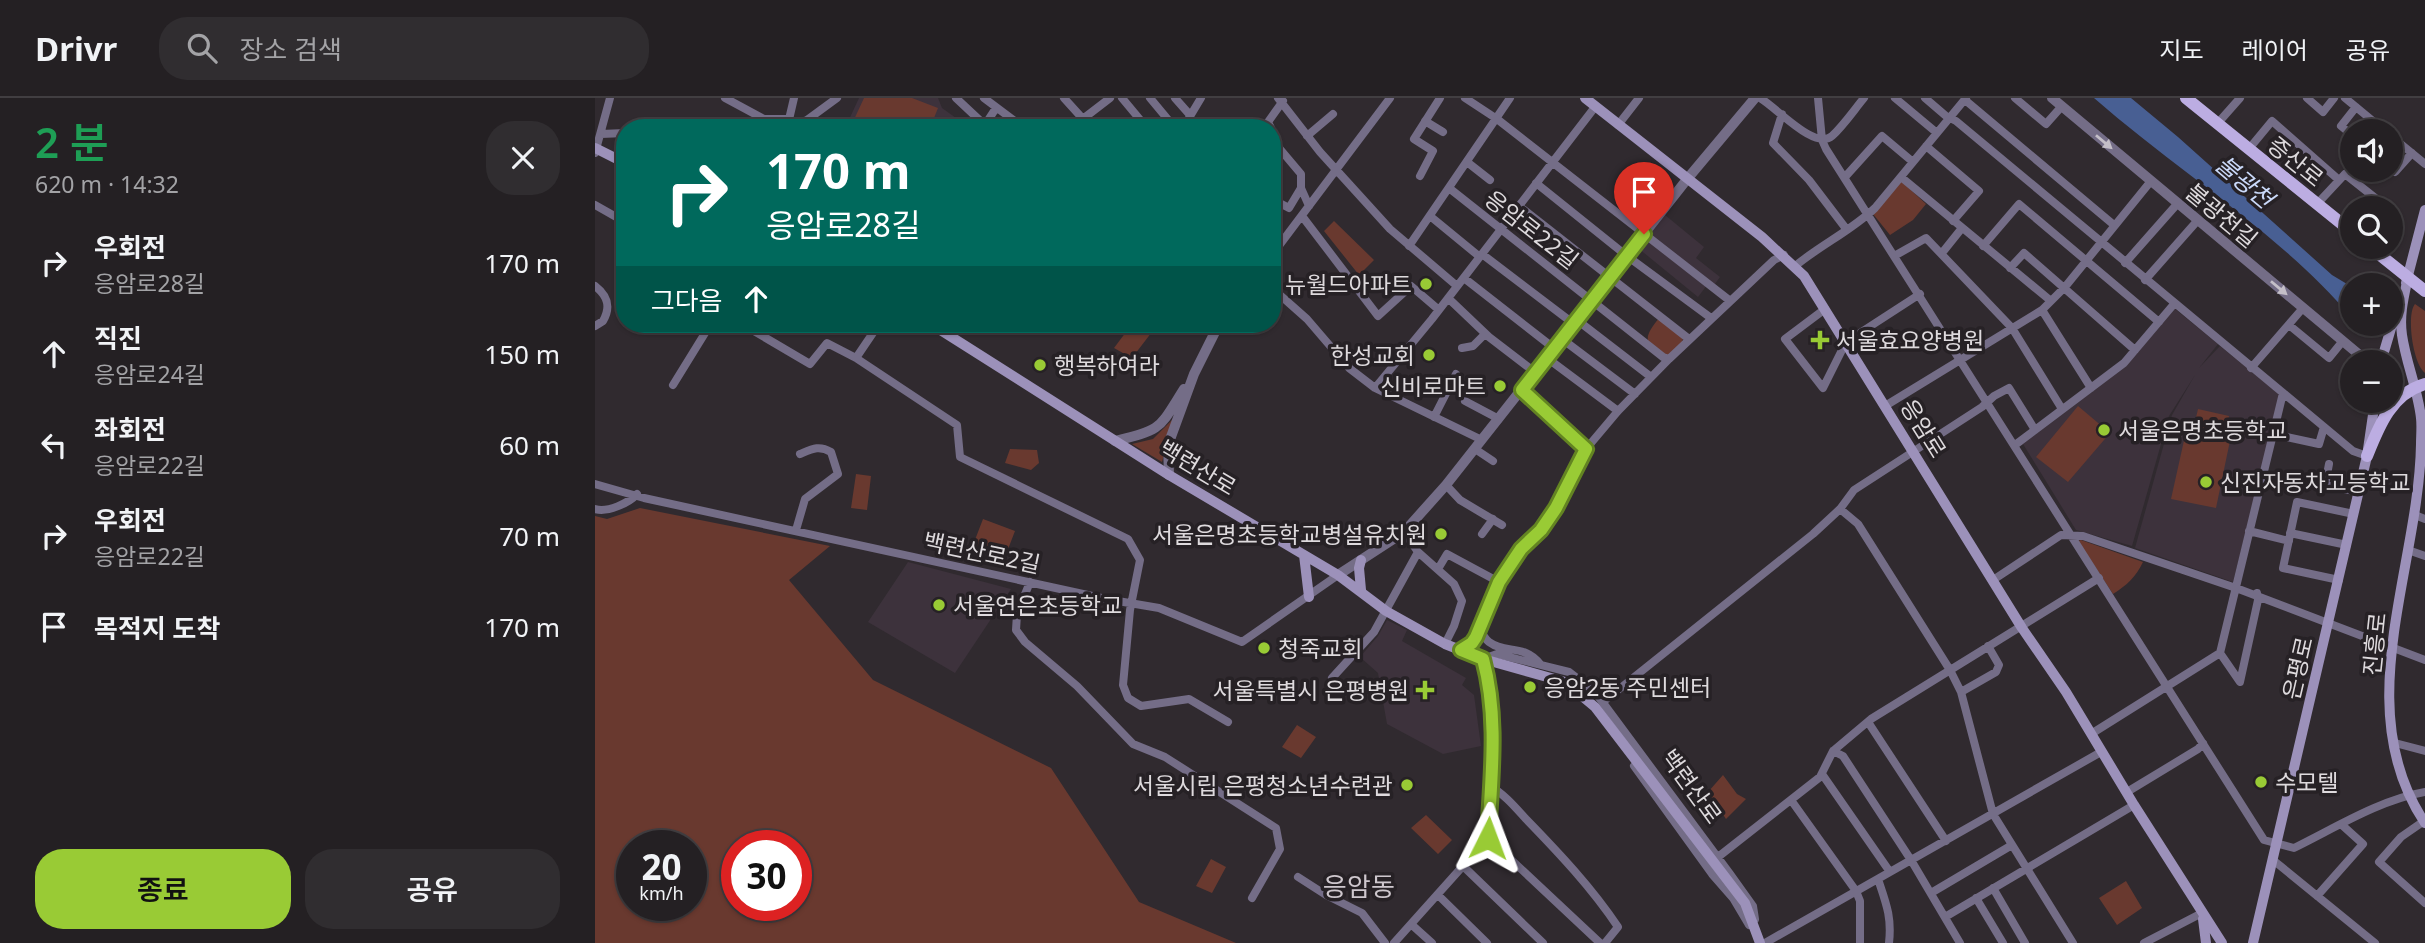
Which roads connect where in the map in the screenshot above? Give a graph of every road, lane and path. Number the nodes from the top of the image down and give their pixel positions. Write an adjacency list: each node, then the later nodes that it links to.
1 (610, 98): 61 (street)
2 (726, 98): 42 (street)
3 (794, 98): 43 (street)
4 (837, 98): 44 (street)
5 (955, 98): 45 (street)
6 (984, 98): 36 (street)
7 (1064, 98): 41 (street)
8 (1109, 98): 41 (street)
9 (1122, 98): 48 (street)
10 (1150, 98): 49 (street)
11 (1175, 98): 39 (street)
12 (1201, 98): 39 (street)
13 (1390, 98): 76 (street)
14 (1440, 98): 55 (street)
15 (1465, 98): 52 (street)
16 (1510, 98): 52 (street)
17 (1585, 98): 34 (main road, 응암로)
18 (1639, 98): 57 (street)
19 (1758, 98): 38 (street); 80 (street)
20 (1818, 98): 63 (street)
21 (1864, 98): 63 (street)
22 (1895, 98): 60 (street)
23 (1925, 98): 40 (street)
24 (2015, 98): 33 (street)
25 (2052, 98): 33 (street, 불광천길)
26 (2186, 98): 56 (main road, 증산로)
27 (2240, 98): 56 (street)
28 (2307, 98): 29 (street)
29 (2334, 98)
30 (2345, 98): 35 (street)
31 (1965, 99): 40 (street); 102 (street)
32 (1281, 100): 51 (street); 62 (street)
33 (2062, 106): 83 (street, 불광천길, one-way to 83)
34 (1595, 107): 57 (main road, 응암로); 73 (street)
35 (2356, 107): 53 (street); 54 (street)
36 (996, 108): 46 (street); 47 (street)
37 (1333, 114): 62 (street)
38 (1782, 114): 63 (street); 105 (street)
39 (1190, 115): 50 (street)
40 (1950, 117): 60 (street); 107 (street)
41 (1083, 118)
42 (764, 119)
43 (788, 119)
44 (808, 119)
45 (978, 119)
46 (991, 119)
47 (1012, 119)
48 (1140, 119)
49 (1168, 119)
50 (1188, 119)
51 (1270, 119)
52 (1497, 119): 72 (street); 73 (street)
53 (2347, 119)
54 (2370, 119)
55 (1425, 121): 58 (street); 77 (street)
56 (2217, 124): 67 (main road, 증산로)
57 (1618, 125): 80 (main road, 응암로)
58 (1443, 132)
59 (616, 133): 61 (street)
60 (1937, 133): 64 (street)
61 (601, 134): 66 (street)
62 (1307, 136): 76 (street)
63 (1822, 141): 78 (street)
64 (1926, 146): 74 (street); 100 (street)
65 (2403, 146): 69 (street)
66 (596, 150): 70 (main road)
67 (2248, 150): 82 (street, 증산로); 90 (main road, 증산로)
68 (1281, 151): 85 (street)
69 (2412, 153): 71 (street); 75 (street)
70 (616, 159)
71 (2403, 161)
72 (1467, 162): 81 (street); 86 (street)
73 (1552, 162): 84 (street); 106 (street)
74 (1913, 162): 78 (street); 79 (street)
75 (2425, 164)
76 (1336, 170): 92 (street); 109 (street)
77 (1420, 176)
78 (1845, 177): 95 (street)
79 (1901, 177): 95 (street); 100 (street)
80 (1688, 178): 106 (street); 112 (main road, 응암로)
81 (1490, 180)
82 (2339, 180): 87 (street, 증산로); 90 (street, 증산로)
83 (2151, 181): 88 (street, 불광천길); 102 (street)
84 (1536, 183): 93 (street); 114 (street, 응암로22길)
85 (1301, 188): 89 (street); 92 (street)
86 (1449, 188): 97 (street); 104 (street, 응암로22길)
87 (2373, 196)
88 (2178, 203): 99 (street, 불광천길); 118 (street)
89 (1281, 204)
90 (2317, 204): 101 (main road, 증산로)
91 (595, 205): 98 (street)
92 (1309, 206): 96 (street)
93 (1519, 206): 104 (street); 121 (street, 응암로22길)
94 (2425, 210): 122 (main road)
95 (1869, 214): 105 (street); 115 (street)
96 (1302, 216): 108 (street); 138 (street)
97 (1430, 216): 109 (street); 113 (street)
98 (616, 217)
99 (2198, 220): 124 (street); 136 (street, 불광천길, one-way to 136)
100 (1954, 221): 103 (street)
101 (2340, 222)
102 (2114, 225): 107 (street)
103 (1962, 228): 110 (street); 111 (street)
104 (1501, 230): 113 (street); 133 (street, 응암로22길)
105 (1847, 230): 119 (street)
106 (1644, 234): 114 (street); 132 (street)
107 (2100, 242): 116 (street); 118 (street)
108 (1281, 243)
109 (1409, 246): 126 (street)
110 (1983, 246): 116 (street); 120 (street)
111 (1942, 253): 115 (street); 145 (street)
112 (1784, 255): 119 (main road, 응암로); 132 (street)
113 (1481, 256): 123 (street); 141 (street)
114 (1627, 256): 121 (street); 140 (street, 응암로22길)
115 (1896, 256): 129 (street)
116 (2087, 259): 127 (street); 142 (street)
117 (2385, 259): 122 (main road)
118 (2125, 263): 124 (street)
119 (1794, 267): 137 (main road, 응암로)
120 (2010, 268): 127 (street); 134 (street)
121 (1611, 277): 133 (street); 153 (street, 응암로22길)
122 (2408, 277): 128 (main road); 160 (main road); 171 (main road, 진흥로)
123 (1464, 278): 126 (street); 157 (street)
124 (2145, 280): 135 (street)
125 (595, 286): 144 (street)
126 (1457, 286): 131 (street)
127 (2064, 287): 134 (street); 158 (street)
128 (2425, 291)
129 (1920, 294): 154 (street); 164 (street)
130 (1281, 296): 172 (street)
131 (1448, 298): 138 (street); 151 (street)
132 (1729, 300): 140 (street)
133 (1592, 301): 141 (street); 163 (street, 응암로22길)
134 (2051, 301): 139 (street)
135 (2174, 304): 142 (street); 165 (street)
136 (2303, 308): 143 (street); 155 (street, 불광천길)
137 (1825, 309): 154 (main road, 응암로); 154 (street)
138 (1439, 310): 172 (street)
139 (2042, 310): 145 (street); 173 (street)
140 (1711, 318): 153 (street)
141 (1575, 322): 152 (street); 169 (street)
142 (2159, 322): 158 (street)
143 (2289, 325): 155 (street); 165 (street)
144 (595, 327)
145 (2012, 328): 164 (street); 180 (street)
146 (706, 333): 170 (street)
147 (757, 333): 161 (street)
148 (873, 333): 161 (street)
149 (945, 333): 188 (main road, 백련산로)
150 (1214, 333): 167 (street)
151 (1485, 334): 156 (street); 166 (street)
152 (1562, 339): 157 (street); 176 (street)
153 (1689, 339): 163 (street)
154 (1846, 342): 179 (main road, 응암로)
155 (2342, 342): 159 (street, 불광천길)
156 (1462, 348)
157 (1555, 349): 162 (street)
158 (2135, 350): 173 (street)
159 (2352, 350)
160 (2385, 350)
161 (856, 358): 234 (street)
162 (1547, 358): 166 (street); 181 (street)
163 (1669, 359): 169 (street)
164 (1961, 359): 178 (street); 179 (street)
165 (2251, 368): 175 (street)
166 (1536, 373): 174 (street)
167 (1194, 374): 188 (street); 199 (street)
168 (1455, 374): 183 (street)
169 (1651, 377): 176 (street)
170 (673, 385)
171 (2420, 386): 195 (main road); 197 (main road, 진흥로)
172 (1375, 388): 183 (street)
173 (2091, 388): 180 (street)
174 (1522, 390): 184 (street); 192 (street)
175 (2283, 393): 185 (street); 187 (street)
176 (1636, 394): 181 (street)
177 (1465, 401): 184 (street)
178 (1988, 402): 186 (street); 190 (street); 193 (street)
179 (1885, 405): 193 (main road, 응암로)
180 (2063, 409): 186 (street)
181 (1618, 411): 192 (street)
182 (2373, 413): 195 (main road, 은평로)
183 (1434, 417): 189 (street)
184 (1499, 419): 189 (street)
185 (2324, 427): 187 (street); 195 (street)
186 (2035, 430): 190 (street)
187 (2273, 434): 212 (street)
188 (1115, 440): 199 (main road, 백련산로)
189 (1482, 440): 191 (street)
190 (2015, 445): 215 (street)
191 (1475, 449): 196 (street); 201 (street)
192 (1586, 449): 229 (street)
193 (1913, 450): 206 (street); 226 (main road, 응암로)
194 (800, 454): 211 (street)
195 (2367, 456): 203 (main road, 은평로)
196 (1493, 461)
197 (2423, 463): 202 (main road, 진흥로)
198 (2329, 464): 203 (street)
199 (1169, 475): 220 (main road, 백련산로)
200 (595, 484): 204 (street, 백련산로2길)
201 (1445, 485): 209 (street); 213 (street)
202 (2422, 487): 208 (main road, 진흥로)
203 (2359, 492): 207 (main road, 은평로)
204 (637, 494): 205 (street); 211 (street, 백련산로2길)
205 (595, 509)
206 (1840, 509): 247 (street); 251 (street)
207 (2354, 514): 216 (street); 217 (main road, 은평로)
208 (2420, 517): 218 (main road, 진흥로)
209 (1493, 519): 210 (street); 214 (street)
210 (1502, 525)
211 (796, 530): 228 (street, 백련산로2길)
212 (2249, 531): 216 (street); 230 (street)
213 (1404, 532): 219 (street); 222 (street)
214 (1482, 534)
215 (2072, 536): 225 (street); 226 (street); 230 (street)
216 (2289, 537): 217 (street); 227 (street)
217 (2347, 545): 227 (main road, 은평로)
218 (2408, 550): 221 (street); 241 (main road, 진흥로)
219 (1417, 552): 223 (street); 235 (street)
220 (1304, 555): 224 (main road, 백련산로); 233 (main road)
221 (2425, 556)
222 (1361, 560): 224 (street); 231 (main road)
223 (1438, 569): 229 (street); 239 (street)
224 (1338, 575): 231 (main road, 백련산로); 233 (street, 백련산로2길)
225 (2099, 578): 237 (street); 249 (street)
226 (1993, 580): 237 (main road, 응암로)
227 (2339, 580): 236 (main road, 은평로)
228 (1030, 582): 234 (street, 백련산로2길); 287 (street)
229 (1499, 582): 238 (street)
230 (2236, 588): 232 (street); 243 (street)
231 (1361, 590): 235 (main road, 백련산로)
232 (2257, 594): 236 (street); 243 (street)
233 (1309, 597): 234 (street, 백련산로2길)
234 (1131, 603): 252 (street)
235 (1386, 611): 239 (main road, 백련산로); 248 (street)
236 (2329, 622): 241 (street); 272 (main road, 은평로)
237 (2021, 626): 240 (street); 254 (main road, 응암로)
238 (1479, 628): 242 (street); 246 (street)
239 (1445, 644): 242 (main road, 백련산로)
240 (1987, 646): 247 (street); 250 (street)
241 (2391, 648): 245 (street); 256 (main road, 진흥로)
242 (1461, 650): 244 (main road, 백련산로)
243 (2220, 653): 249 (street)
244 (1483, 659): 246 (main road, 백련산로); 261 (street)
245 (2425, 660)
246 (1538, 669): 251 (street, 백련산로); 300 (main road, 백련산로)
247 (1950, 670): 250 (street); 253 (street)
248 (1332, 678)
249 (2168, 687): 254 (street); 255 (street)
250 (1961, 692): 267 (street)
251 (1603, 702): 274 (street, 백련산로)
252 (1228, 722)
253 (1868, 722): 257 (street); 271 (street)
254 (2091, 734): 259 (main road, 응암로)
255 (2203, 743): 262 (street); 272 (street)
256 (2395, 743): 258 (street); 264 (main road, 진흥로)
257 (1833, 751): 260 (street); 275 (street)
258 (2425, 751)
259 (2101, 752): 262 (main road, 응암로); 267 (street)
260 (1822, 774): 265 (street); 279 (street)
261 (1490, 786): 270 (street); 299 (street)
262 (2127, 792): 266 (main road, 응암로)
263 (2425, 792): 264 (street)
264 (2410, 794): 268 (main road, 진흥로); 269 (street)
265 (1791, 800): 274 (street); 283 (street)
266 (2134, 806): 278 (street); 290 (main road, 응암로)
267 (1993, 814): 271 (street); 273 (street)
268 (2424, 822): 289 (street, 진흥로)
269 (2342, 825): 272 (street); 286 (street)
270 (1488, 838): 277 (street); 299 (street)
271 (1946, 841): 275 (street)
272 (2277, 843): 276 (main road, 은평로)
273 (2012, 845): 278 (street); 284 (street)
274 (1717, 857): 300 (street, 백련산로)
275 (1911, 860): 279 (street); 284 (street)
276 (2273, 860): 286 (street); 309 (main road, 은평로)
277 (1463, 866): 285 (street); 298 (street)
278 (2026, 868): 282 (street); 293 (street)
279 (1890, 872): 281 (street)
280 (1298, 877): 294 (street)
281 (1878, 879): 283 (street); 302 (street)
282 (1993, 888): 288 (street); 305 (street)
283 (1856, 891): 300 (street); 301 (street)
284 (1931, 893): 291 (street)
285 (1438, 895): 292 (street); 297 (street)
286 (2317, 896): 310 (street)
287 (1252, 898)
288 (1976, 898): 291 (street); 304 (street)
289 (2425, 902)
290 (2202, 913): 306 (street); 307 (main road); 308 (main road, 응암로)
291 (1945, 917): 303 (street)
292 (1412, 925): 295 (street); 296 (street)
293 (2070, 942)
294 (1385, 943)
295 (1394, 943)
296 (1432, 943)
297 (1487, 943)
298 (1543, 943)
299 (1603, 943)
300 (1761, 943)
301 (1860, 943)
302 (1889, 943)
303 (1960, 943)
304 (2003, 943)
305 (2025, 943)
306 (2144, 943)
307 (2206, 943)
308 (2222, 943)
309 (2253, 943)
310 (2375, 943)

